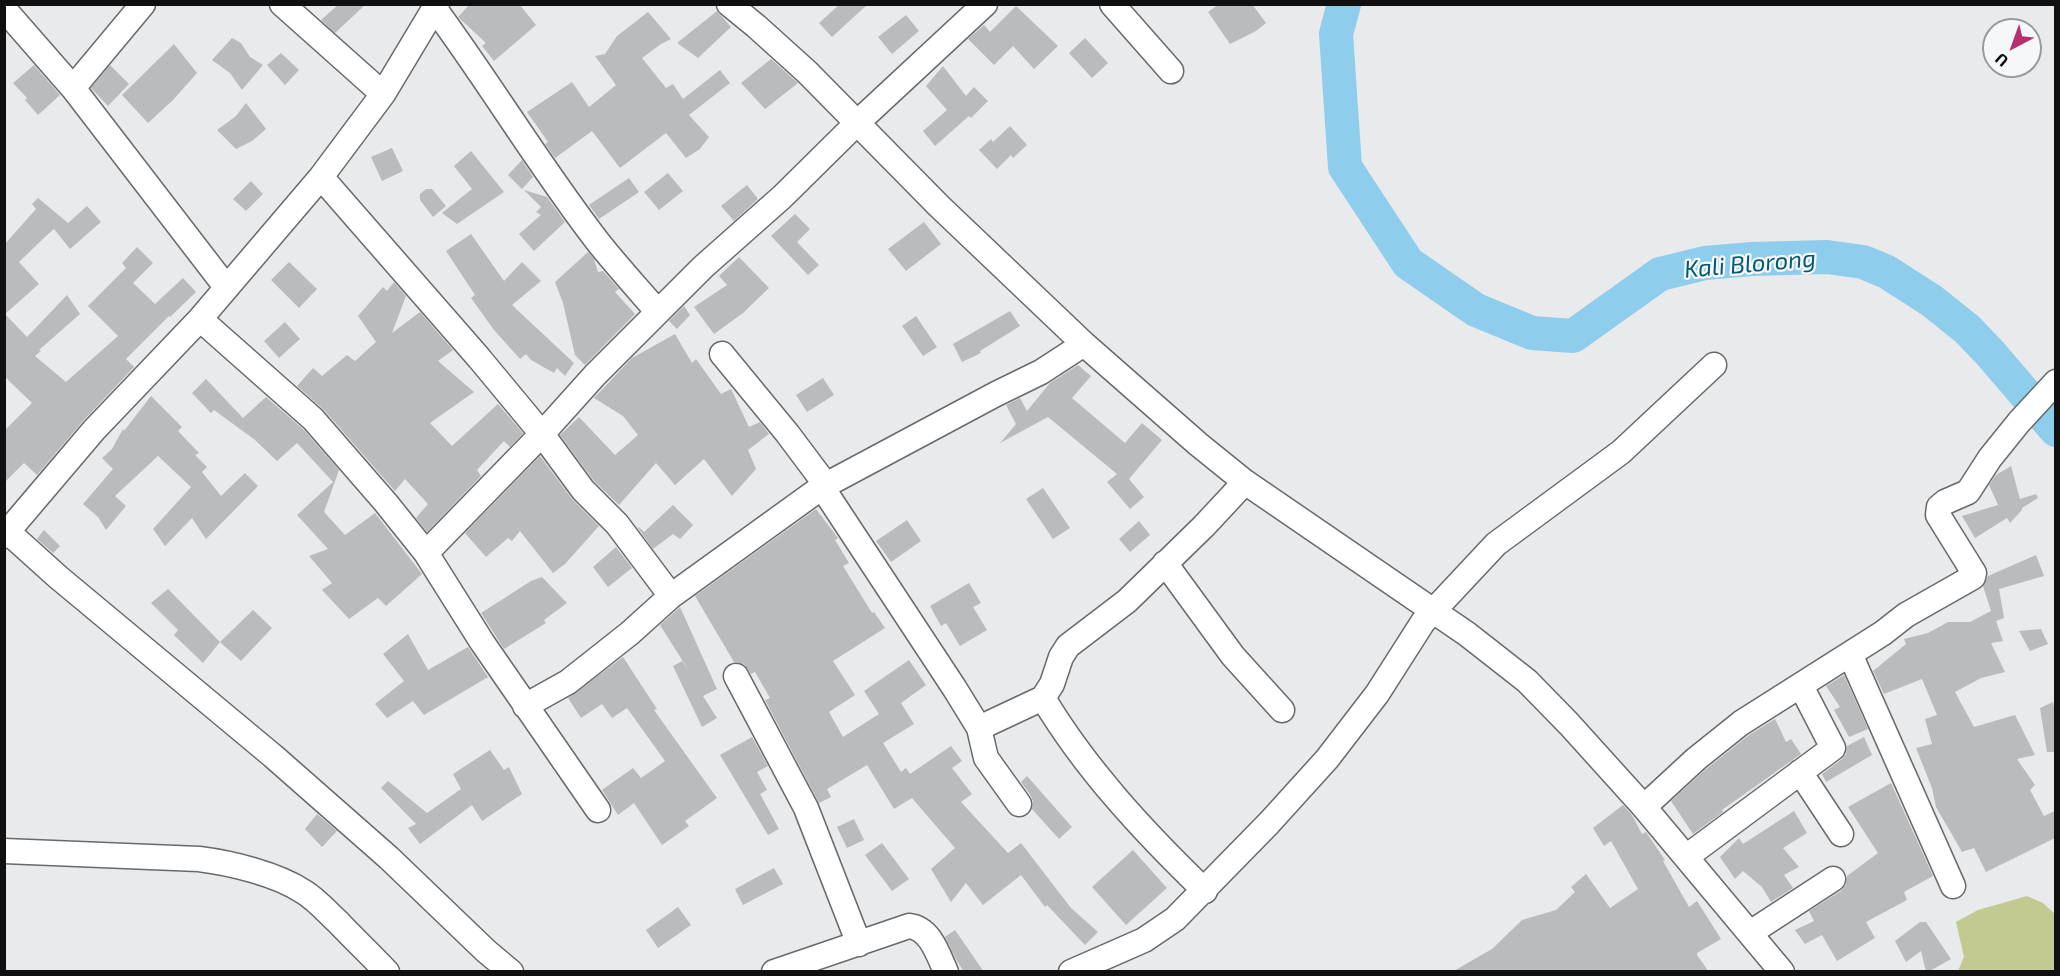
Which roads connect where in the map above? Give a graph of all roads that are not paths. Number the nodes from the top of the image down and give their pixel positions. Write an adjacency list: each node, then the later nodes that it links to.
1 (143, 4): 9 (street)
2 (282, 4): 10 (street)
3 (729, 4): 11 (street)
4 (985, 4): 11 (street)
5 (1112, 4): 8 (street)
6 (436, 7): 10 (street); 14 (street)
7 (4, 9): 9 (street)
8 (1171, 71)
9 (73, 88): 13 (street)
10 (383, 94): 12 (street)
11 (858, 122): 14 (street); 16 (street)
12 (321, 177): 13 (street); 20 (street)
13 (226, 287): 15 (street)
14 (658, 312): 20 (street)
15 (200, 319): 23 (street); 24 (street)
16 (1084, 344): 21 (street); 22 (street)
17 (722, 354): 22 (street)
18 (1714, 365): 27 (street)
19 (2055, 382): 28 (street)
20 (542, 434): 24 (street); 26 (street)
21 (1245, 482): 25 (street); 27 (street)
22 (824, 486): 26 (street); 34 (street)
23 (6, 534): 48 (street)
24 (426, 553): 32 (street)
25 (1165, 563): 31 (street); 33 (street)
26 (671, 596): 32 (street)
27 (1432, 610): 37 (street); 44 (street)
28 (1850, 654): 30 (street); 43 (street)
29 (736, 676): 46 (street)
30 (1801, 686): 35 (street); 37 (street)
31 (1043, 698): 34 (street); 44 (street)
32 (525, 706): 38 (street)
33 (1282, 710)
34 (979, 728): 36 (street)
35 (1800, 772): 39 (street); 41 (street)
36 (1019, 804)
37 (1644, 807): 41 (street)
38 (598, 810)
39 (1841, 834)
40 (4, 851): 47 (street)
41 (1686, 857): 45 (street)
42 (1833, 879): 45 (street)
43 (1953, 886)
44 (1205, 891): 51 (street)
45 (1750, 933): 52 (street)
46 (859, 944): 49 (street); 50 (street)
47 (387, 972)
48 (511, 972)
49 (774, 972)
50 (946, 972)
51 (1071, 972)
52 (1782, 972)

